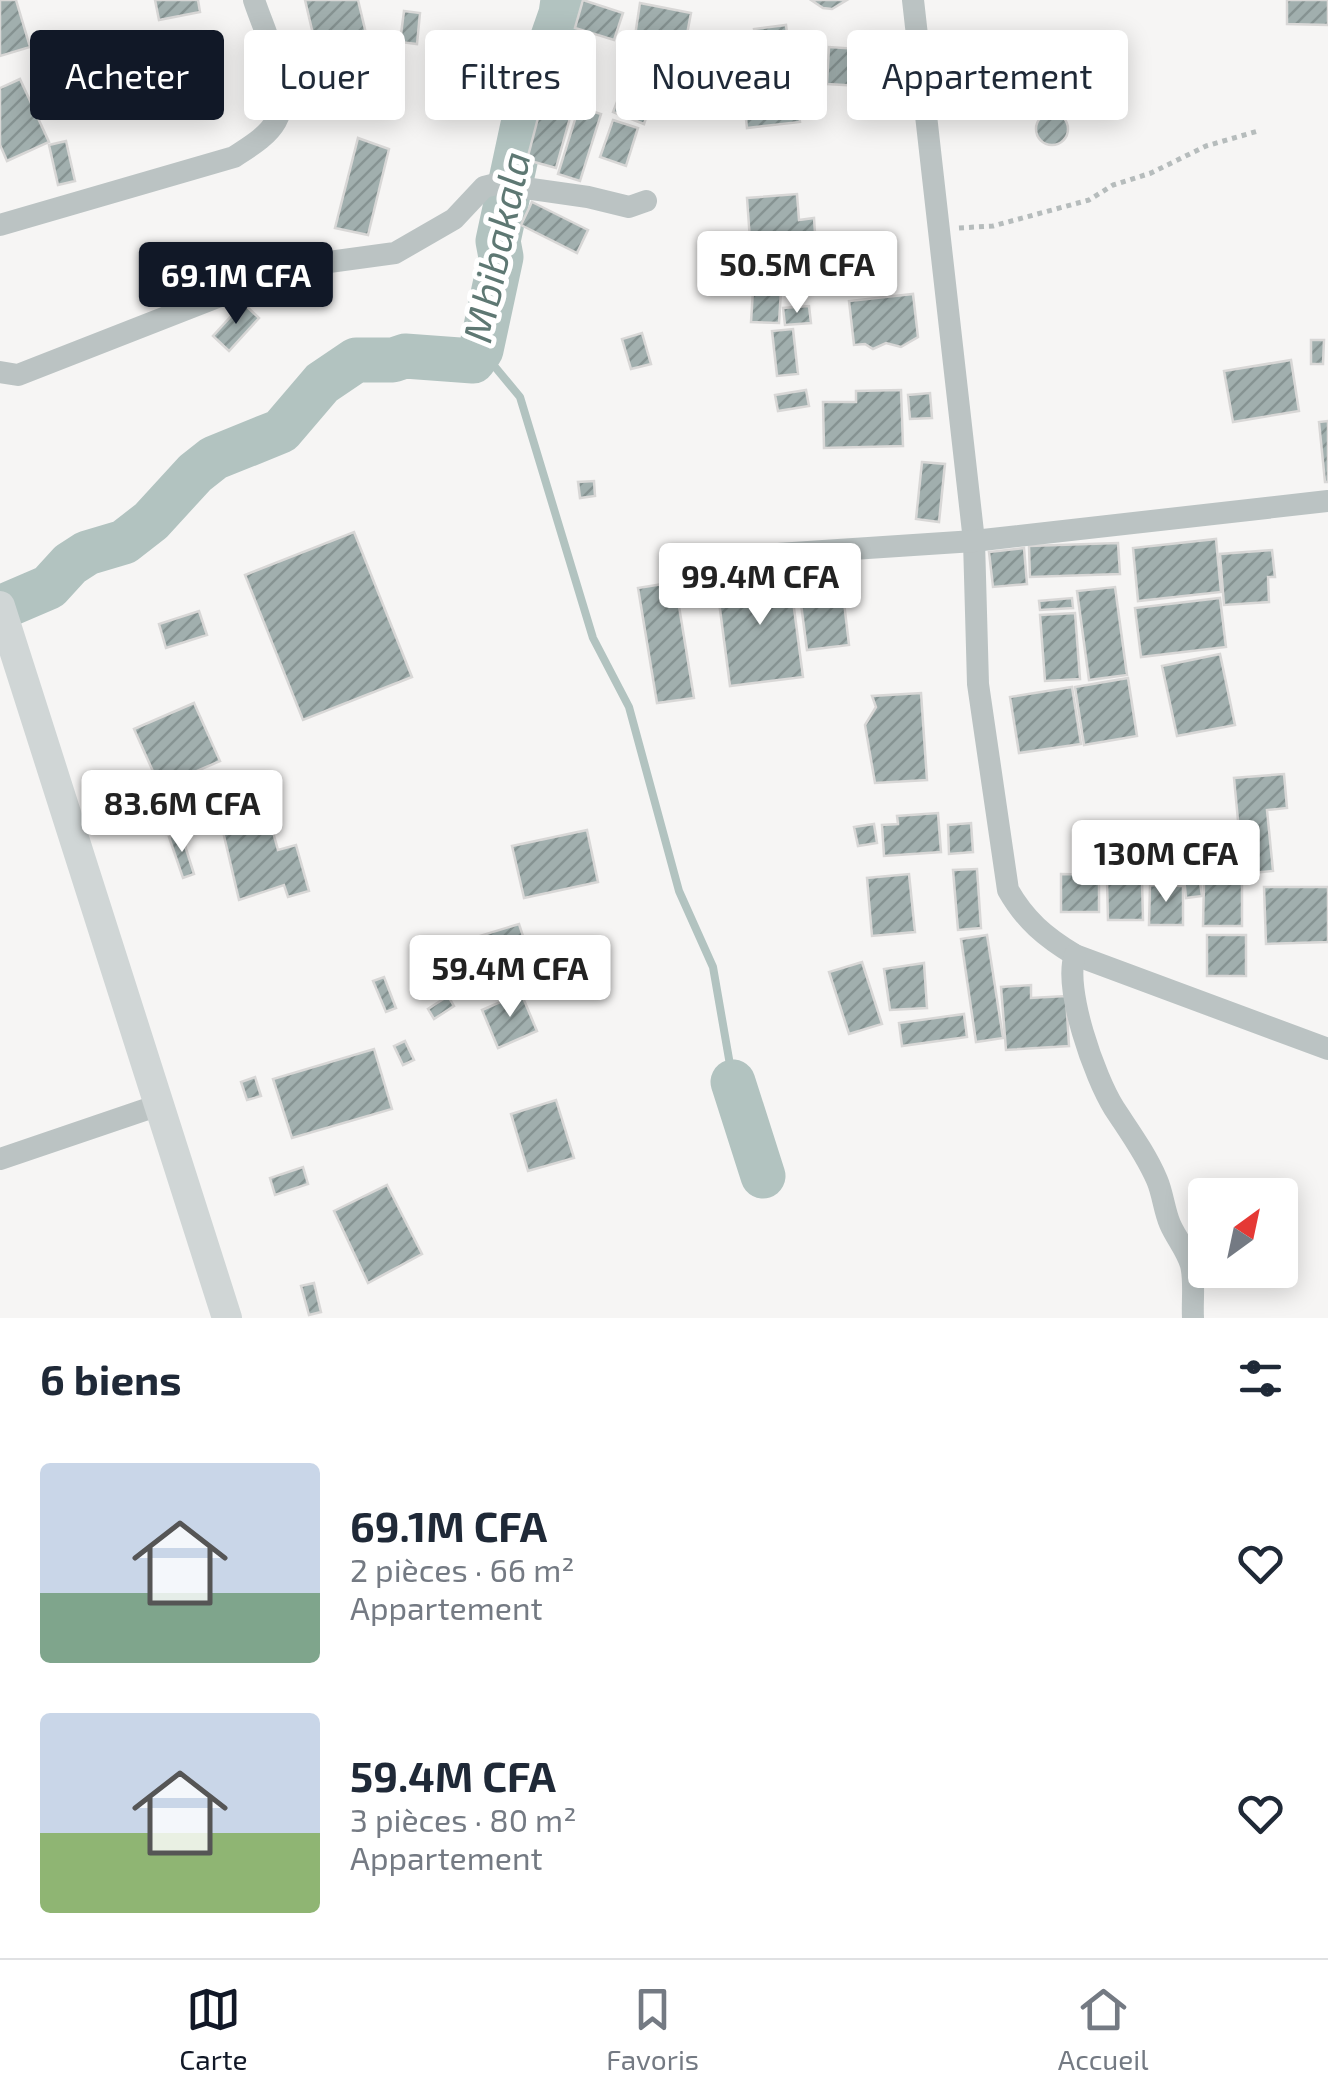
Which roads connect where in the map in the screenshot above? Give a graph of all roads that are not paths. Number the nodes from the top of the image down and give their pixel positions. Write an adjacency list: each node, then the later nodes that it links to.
1 (254, 0): 4 (street)
2 (913, 0): 7 (street)
3 (646, 201): 5 (street)
4 (0, 225)
5 (0, 372)
6 (1328, 501): 7 (street)
7 (974, 541): 8 (street); 10 (street)
8 (672, 561)
9 (2, 612): 12 (main road)
10 (1075, 955): 11 (street); 15 (street)
11 (1328, 1049)
12 (160, 1105): 13 (street); 14 (main road)
13 (0, 1159)
14 (228, 1318)
15 (1193, 1318)

